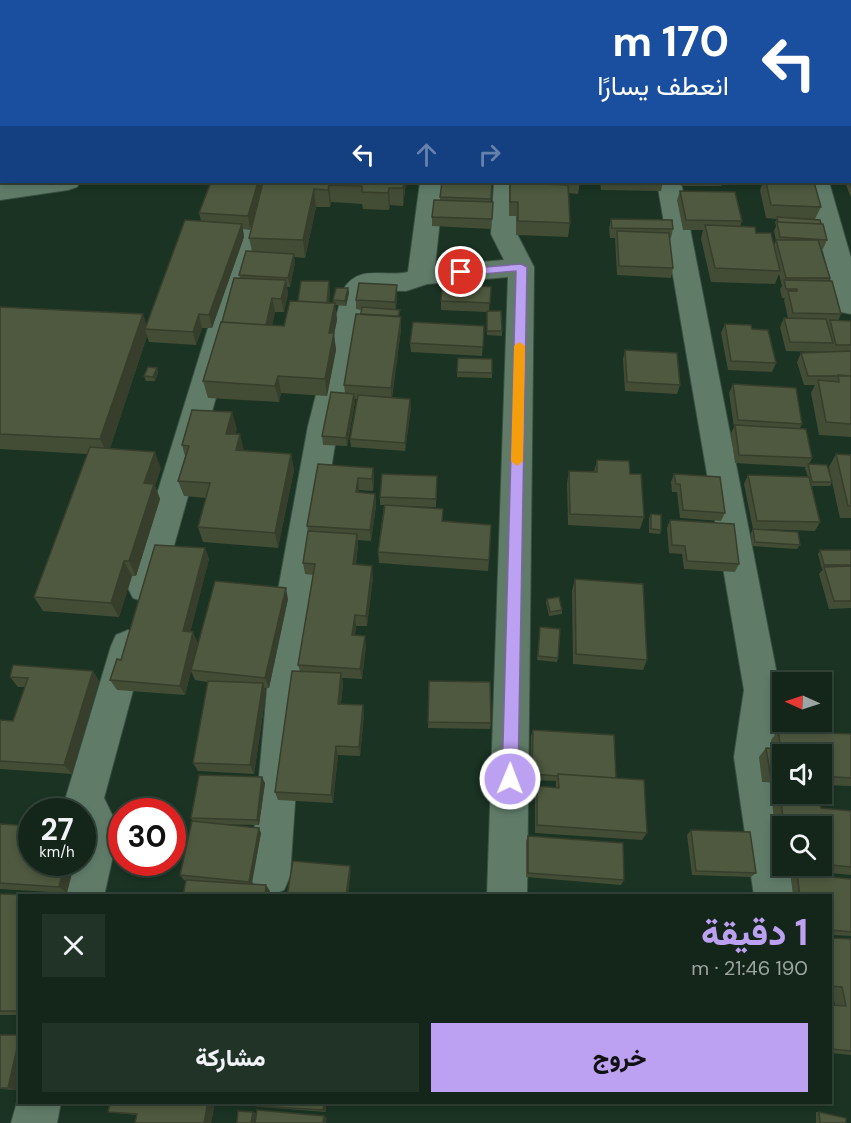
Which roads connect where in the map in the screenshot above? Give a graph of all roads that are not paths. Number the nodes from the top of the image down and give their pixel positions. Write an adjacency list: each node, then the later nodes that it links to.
1 (61, 183): 7 (street)
2 (265, 183): 12 (street)
3 (432, 183): 9 (street)
4 (506, 183): 8 (street)
5 (669, 183): 14 (street)
6 (818, 183): 10 (street)
7 (0, 192)
8 (521, 267): 9 (street); 13 (street)
9 (421, 276): 11 (street)
10 (851, 305)
11 (270, 876)
12 (84, 894)
13 (507, 894)
14 (774, 894)
15 (38, 1104): 16 (street)
16 (34, 1123)

